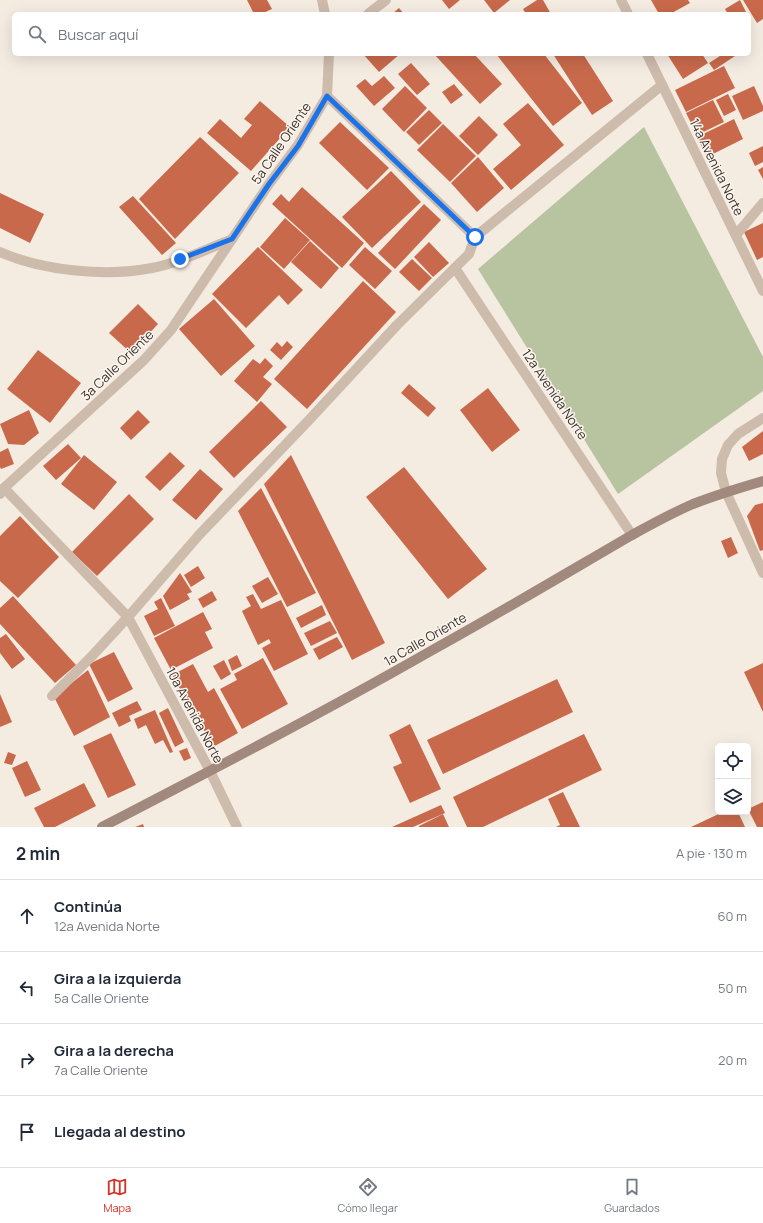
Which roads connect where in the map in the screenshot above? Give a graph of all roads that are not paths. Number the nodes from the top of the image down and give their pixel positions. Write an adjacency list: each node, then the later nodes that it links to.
1 (322, 0): 4 (street)
2 (386, 0): 5 (street)
3 (621, 0): 6 (street)
4 (325, 12)
5 (371, 12)
6 (627, 12)
7 (330, 56): 10 (street, 5a Calle Oriente)
8 (648, 56): 9 (street, 14a Avenida Norte)
9 (662, 85): 12 (street, 14a Avenida Norte); 13 (street)
10 (327, 96): 13 (street); 14 (street, 5a Calle Oriente)
11 (763, 203): 12 (street)
12 (736, 235): 17 (street, 14a Avenida Norte)
13 (475, 237): 16 (street)
14 (232, 239): 15 (street); 20 (street, 3a Calle Oriente)
15 (0, 252)
16 (455, 268): 22 (street, 12a Avenida Norte); 24 (street)
17 (763, 291)
18 (763, 418): 21 (street)
19 (763, 481): 21 (street, 1a Calle Oriente)
20 (2, 491): 24 (street, 10a Avenida Norte)
21 (726, 492): 22 (street, 1a Calle Oriente); 23 (street)
22 (632, 535): 26 (street, 1a Calle Oriente)
23 (763, 572)
24 (128, 617): 25 (street); 26 (street, 10a Avenida Norte)
25 (52, 696)
26 (210, 771): 27 (street, 1a Calle Oriente); 28 (street, 10a Avenida Norte)
27 (102, 827)
28 (237, 827)

